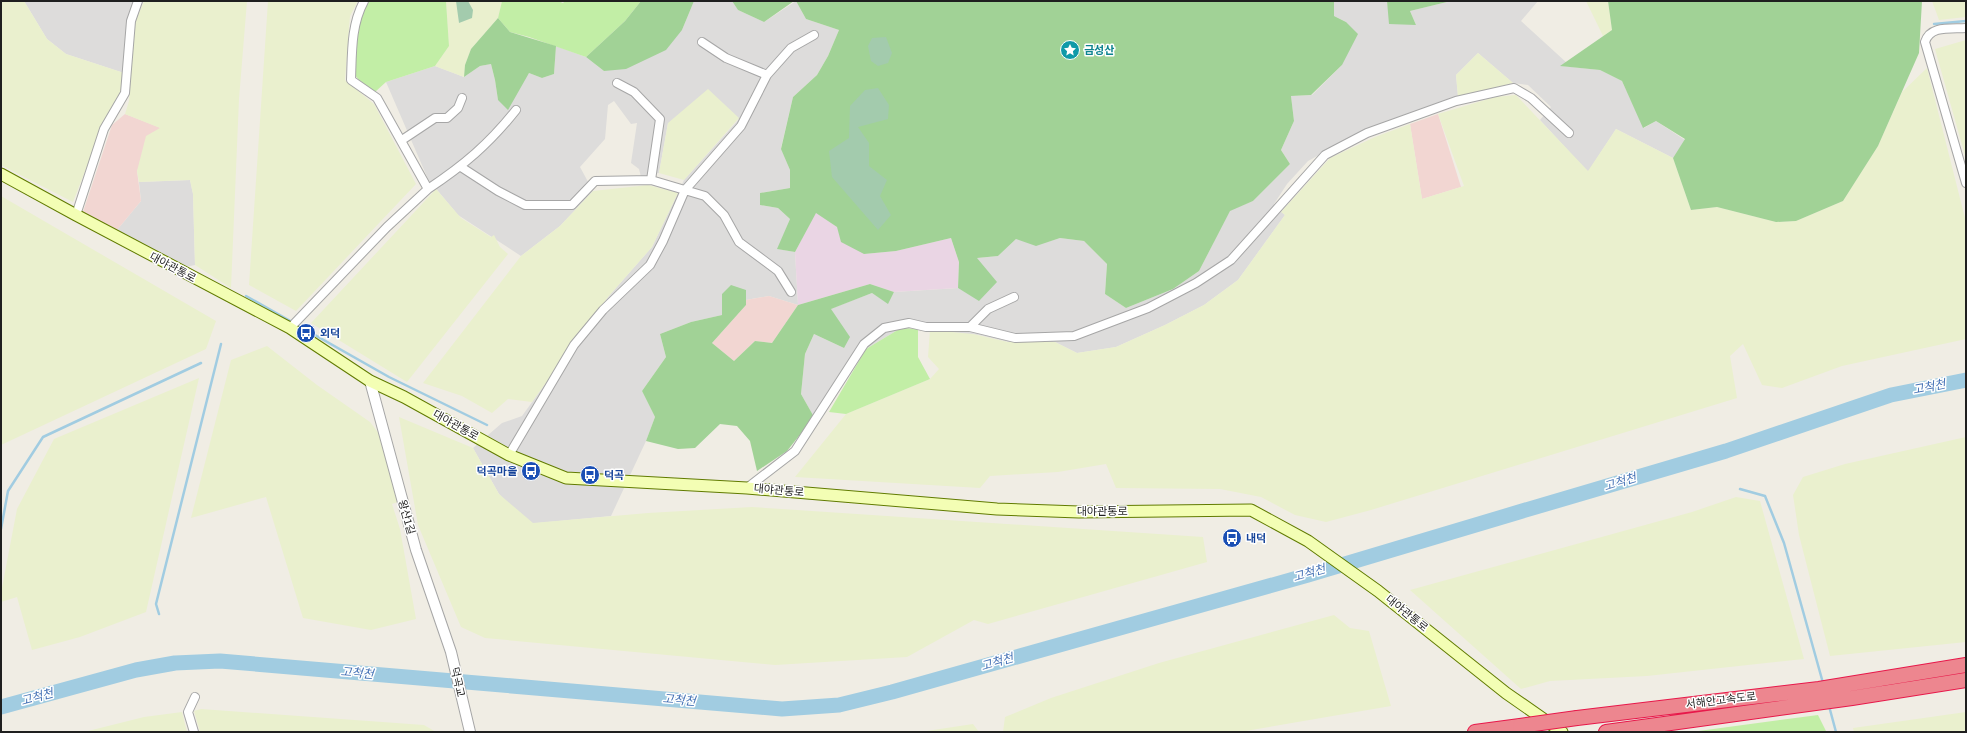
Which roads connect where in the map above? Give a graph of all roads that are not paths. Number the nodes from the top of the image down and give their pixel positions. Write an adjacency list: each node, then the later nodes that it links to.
1 (138, 1): 18 (street)
2 (364, 1): 11 (street)
3 (1966, 28): 15 (street)
4 (814, 35): 6 (street)
5 (702, 42): 6 (street)
6 (767, 75): 17 (street)
7 (617, 83): 14 (street)
8 (462, 98): 11 (street)
9 (516, 110): 12 (street)
10 (1569, 133): 22 (street)
11 (402, 140): 16 (street)
12 (461, 167): 14 (street); 16 (street)
13 (1, 174): 18 (main road, 대야관통로)
14 (651, 180): 17 (street)
15 (1966, 183)
16 (428, 189): 21 (street)
17 (685, 190): 19 (street); 24 (street)
18 (76, 215): 21 (main road, 대야관통로)
19 (791, 292)
20 (1014, 297): 22 (street)
21 (293, 325): 23 (main road, 대야관통로)
22 (970, 326): 25 (street)
23 (370, 381): 24 (main road, 대야관통로); 26 (street, 왕산1길)
24 (509, 454): 25 (main road, 대야관통로)
25 (747, 488): 35 (main road, 대야관통로)
26 (451, 652): 33 (street, 덕곡교)
27 (1966, 665): 29 (highway, 서해안고속도로)
28 (1966, 680): 29 (highway, 서해안고속도로)
29 (1850, 691): 30 (highway, 서해안고속도로)
30 (1820, 695): 34 (highway, 서해안고속도로, bridge); 36 (highway, 서해안고속도로)
31 (195, 697): 32 (street)
32 (194, 732)
33 (470, 732)
34 (1475, 732)
35 (1562, 732)
36 (1606, 732)

